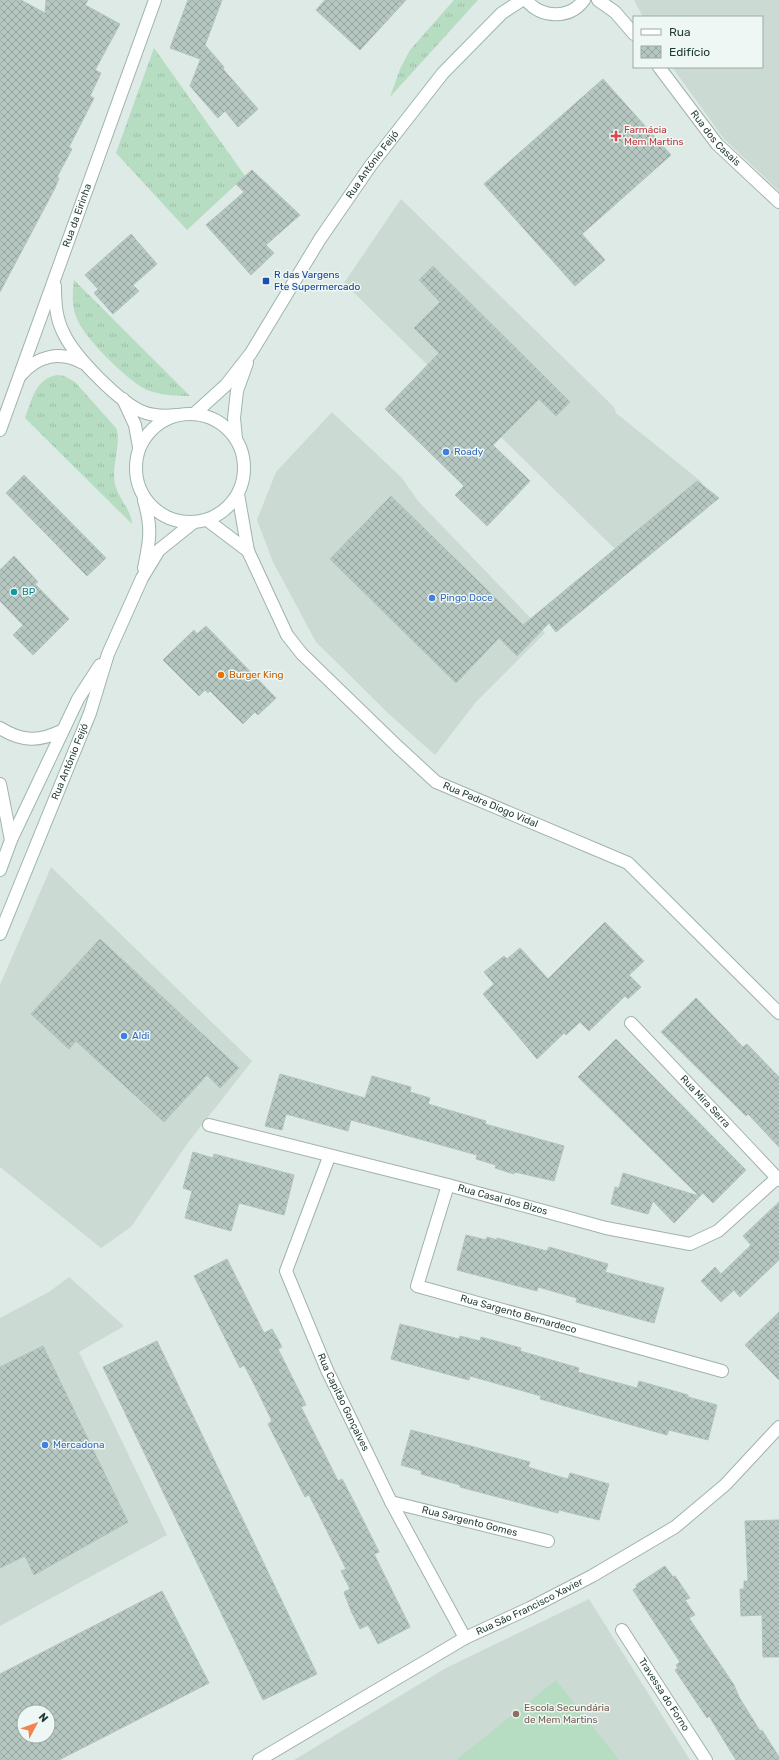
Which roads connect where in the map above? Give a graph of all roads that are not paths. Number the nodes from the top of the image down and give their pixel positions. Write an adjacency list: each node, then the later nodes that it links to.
1 (155, 0): 9 (street, Rua da Eirinha)
2 (522, 0): 10 (street, Rua António Feijó)
3 (526, 0): 4 (street)
4 (584, 0)
5 (598, 0): 6 (street)
6 (633, 33)
7 (660, 68): 8 (street, Rua dos Casais)
8 (779, 202)
9 (61, 262): 11 (street); 12 (street, Rua da Eirinha)
10 (250, 353): 14 (street, Rua António Feijó); 17 (street, Rua António Feijó)
11 (90, 368): 12 (street); 13 (street)
12 (18, 379): 16 (street, Rua da Eirinha)
13 (123, 399): 15 (street); 18 (street)
14 (194, 414): 15 (street); 17 (street)
15 (177, 415): 18 (street)
16 (0, 430)
17 (236, 440): 19 (street)
18 (139, 447): 20 (street)
19 (238, 494): 21 (street); 23 (street, Rua Padre Diogo Vidal)
20 (143, 496): 22 (street); 24 (street, Rua António Feijó)
21 (207, 520): 22 (street); 23 (street, Rua Padre Diogo Vidal)
22 (194, 522): 24 (street, Rua António Feijó)
23 (248, 551): 32 (street, Rua Padre Diogo Vidal)
24 (142, 578): 25 (street, Rua António Feijó)
25 (108, 654): 27 (street, Rua António Feijó); 31 (street, Rua António Feijó)
26 (0, 728): 27 (street)
27 (63, 730): 29 (street, Rua António Feijó)
28 (0, 784): 29 (street)
29 (11, 840): 30 (street, Rua António Feijó)
30 (0, 870)
31 (0, 934)
32 (779, 1013)
33 (631, 1023): 36 (street, Rua Mira Serra)
34 (209, 1125): 35 (street, Rua Casal dos Bizos)
35 (329, 1156): 37 (street, Rua Casal dos Bizos); 40 (street, Rua Capitão Gonçalves)
36 (778, 1179): 37 (street, Rua Casal dos Bizos)
37 (448, 1185): 38 (street, Rua Sargento Bernardeco)
38 (722, 1370)
39 (779, 1427): 43 (street, Rua São Francisco Xavier)
40 (391, 1502): 41 (street, Rua Sargento Gomes); 43 (street, Rua Capitão Gonçalves)
41 (548, 1541)
42 (622, 1630): 45 (street, Travessa do Forno)
43 (465, 1638): 44 (street, Rua São Francisco Xavier)
44 (259, 1760)
45 (706, 1760)

